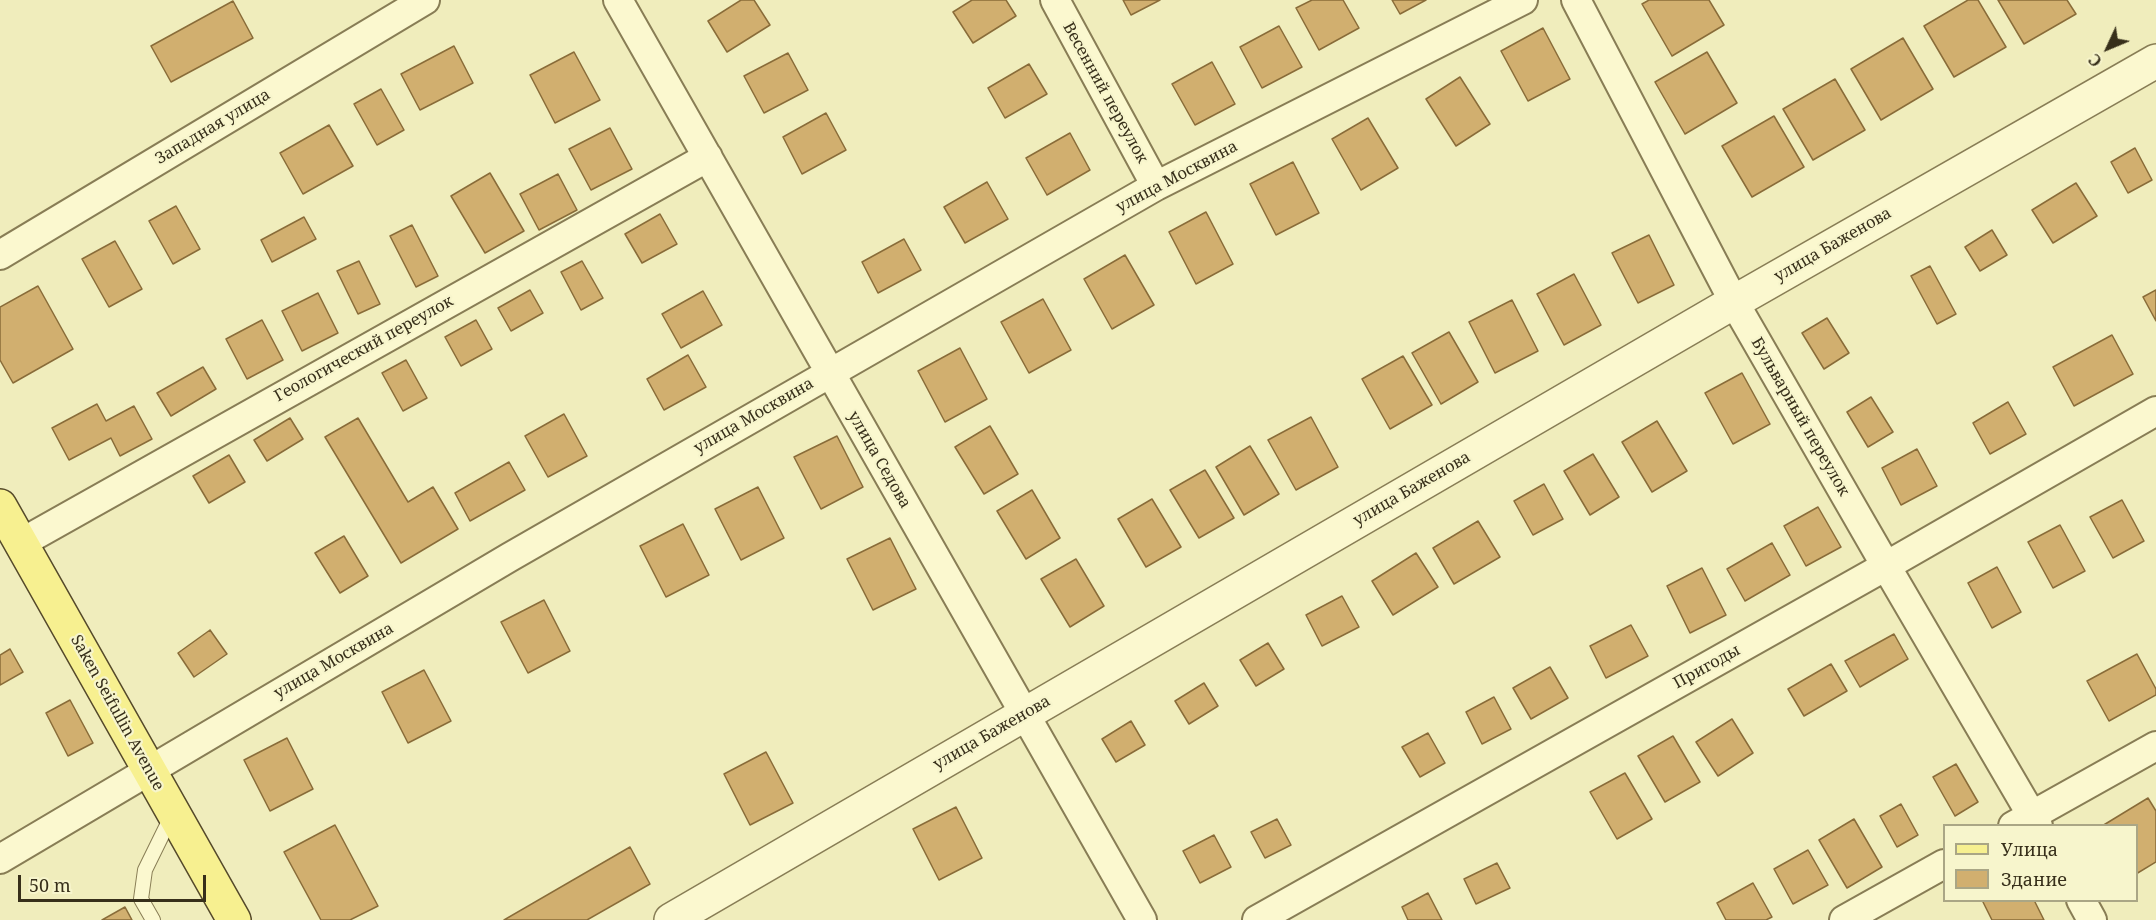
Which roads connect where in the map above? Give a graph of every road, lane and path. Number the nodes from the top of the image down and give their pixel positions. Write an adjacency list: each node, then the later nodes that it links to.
1 (425, 0): 9 (street, Западная улица)
2 (618, 0): 7 (street, улица Седова)
3 (1054, 0): 8 (street, Весенний переулок)
4 (1523, 0): 8 (street, улица Москвина)
5 (1576, 0): 10 (street, Бульварный переулок)
6 (2156, 61): 10 (street, улица Баженова)
7 (708, 157): 11 (street, улица Седова); 14 (street, Геологический переулок)
8 (1156, 186): 11 (street, улица Москвина)
9 (0, 255)
10 (1734, 302): 15 (street, Бульварный переулок); 16 (street, улица Баженова)
11 (829, 372): 16 (street, улица Седова); 18 (street, улица Москвина)
12 (2156, 411): 15 (street, Пригоды)
13 (0, 506): 14 (main road, Saken Seifullin Avenue)
14 (21, 543): 18 (main road, Saken Seifullin Avenue)
15 (1886, 566): 20 (street, Бульварный переулок); 28 (street, Пригоды)
16 (1024, 715): 26 (street, улица Баженова); 27 (street, улица Седова)
17 (2156, 746): 20 (street)
18 (148, 770): 19 (main road, Saken Seifullin Avenue); 21 (street, улица Москвина)
19 (173, 813): 24 (lane); 25 (main road, Saken Seifullin Avenue)
20 (2028, 822)
21 (0, 859)
22 (1943, 865): 29 (street)
23 (2082, 902): 30 (street)
24 (153, 920)
25 (234, 920)
26 (670, 920)
27 (1142, 920)
28 (1257, 920)
29 (1844, 920)
30 (2092, 920)

